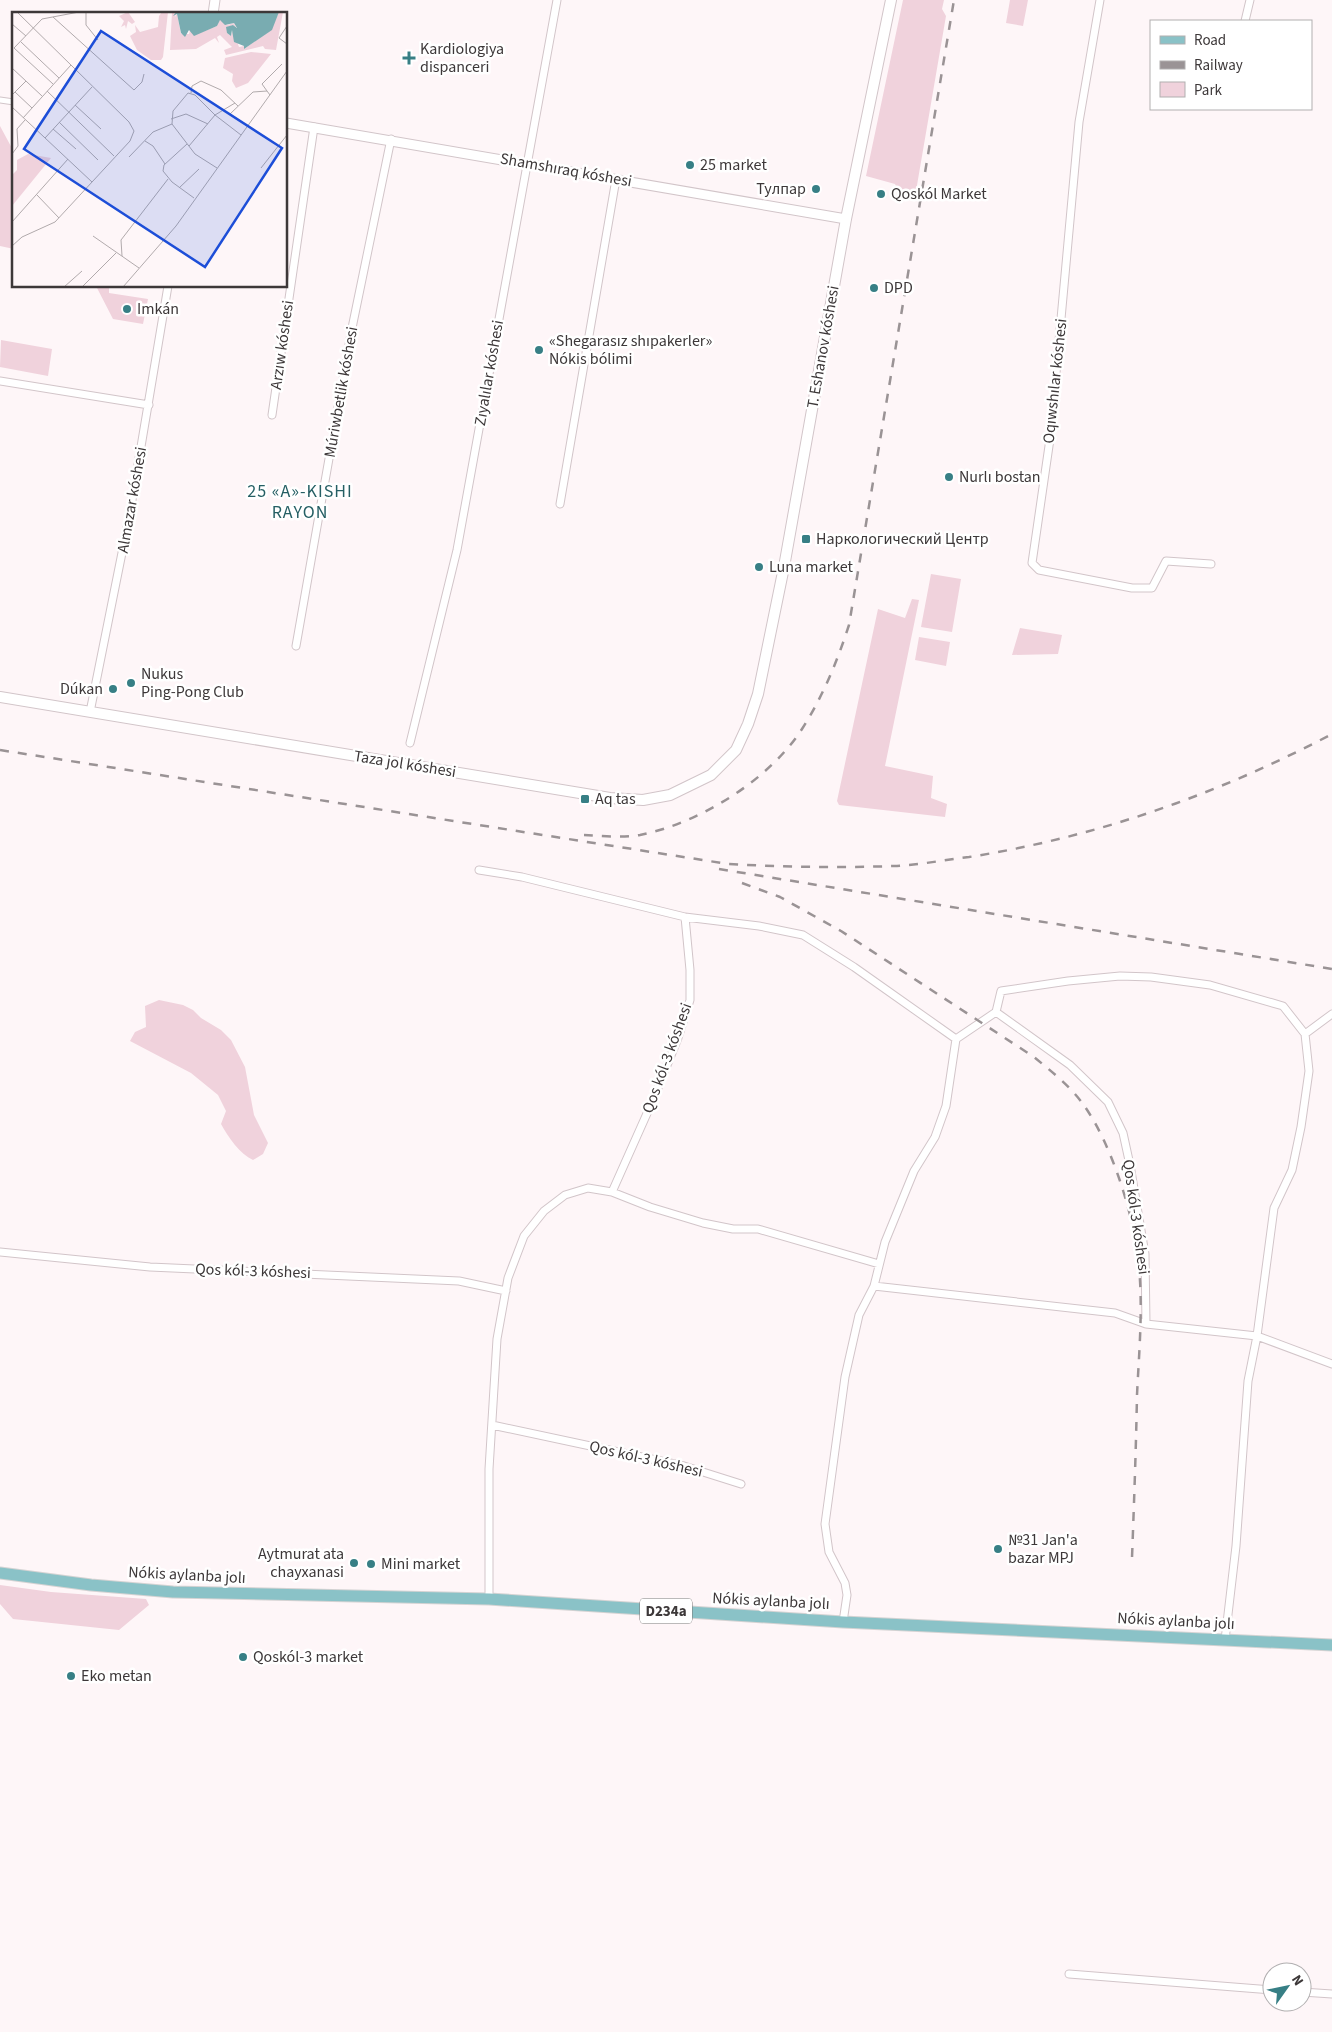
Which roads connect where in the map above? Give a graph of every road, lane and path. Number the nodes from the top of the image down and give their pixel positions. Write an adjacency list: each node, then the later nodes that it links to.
1 (557, 0): 9 (street, Zıyalılar kóshesi)
2 (891, 0): 11 (main road, T. Eshanov kóshesi)
3 (1100, 0): 17 (street, Oqıwshılar kóshesi)
4 (1250, 0): 5 (street)
5 (1245, 20)
6 (288, 123): 7 (street, Shamshıraq kóshesi)
7 (314, 128): 8 (street, Shamshıraq kóshesi); 15 (street, Arzıw kóshesi)
8 (391, 139): 9 (street, Shamshıraq kóshesi); 18 (street, Múriwbetlik kóshesi)
9 (526, 164): 10 (street, Shamshıraq kóshesi); 22 (street, Zıyalılar kóshesi)
10 (616, 178): 11 (street, Shamshıraq kóshesi); 16 (street)
11 (846, 219): 19 (main road, T. Eshanov kóshesi)
12 (168, 288): 14 (street, Almazar kóshesi)
13 (0, 382): 14 (street)
14 (149, 405): 21 (street, Almazar kóshesi)
15 (272, 415)
16 (560, 504)
17 (1211, 564)
18 (296, 646)
19 (758, 694): 21 (main road, Taza jol kóshesi)
20 (0, 697): 21 (main road, Taza jol kóshesi)
21 (90, 712)
22 (410, 743)
23 (479, 870): 24 (street)
24 (685, 917): 28 (street); 29 (street, Qos kól-3 kóshesi)
25 (996, 1012): 27 (street); 28 (street); 34 (street, Qos kól-3 kóshesi)
26 (1332, 1014): 27 (street)
27 (1305, 1034): 35 (street)
28 (956, 1039): 31 (street)
29 (612, 1192): 31 (street); 33 (street)
30 (0, 1252): 33 (street, Qos kól-3 kóshesi)
31 (879, 1264): 32 (street)
32 (874, 1286): 34 (street); 41 (street)
33 (506, 1292): 37 (street)
34 (1146, 1324): 35 (street)
35 (1257, 1336): 36 (street); 42 (street)
36 (1332, 1364)
37 (492, 1425): 38 (street, Qos kól-3 kóshesi); 40 (street)
38 (741, 1484)
39 (0, 1573): 40 (main road, Nókis aylanba jolı / D234a)
40 (490, 1599): 41 (main road, Nókis aylanba jolı / D234a)
41 (843, 1622): 42 (main road, Nókis aylanba jolı / D234a)
42 (1225, 1640): 43 (main road, Nókis aylanba jolı / D234a)
43 (1332, 1645)
44 (1069, 1974): 45 (street)
45 (1262, 1989)
46 (1312, 1993): 47 (street)
47 (1332, 1994)

